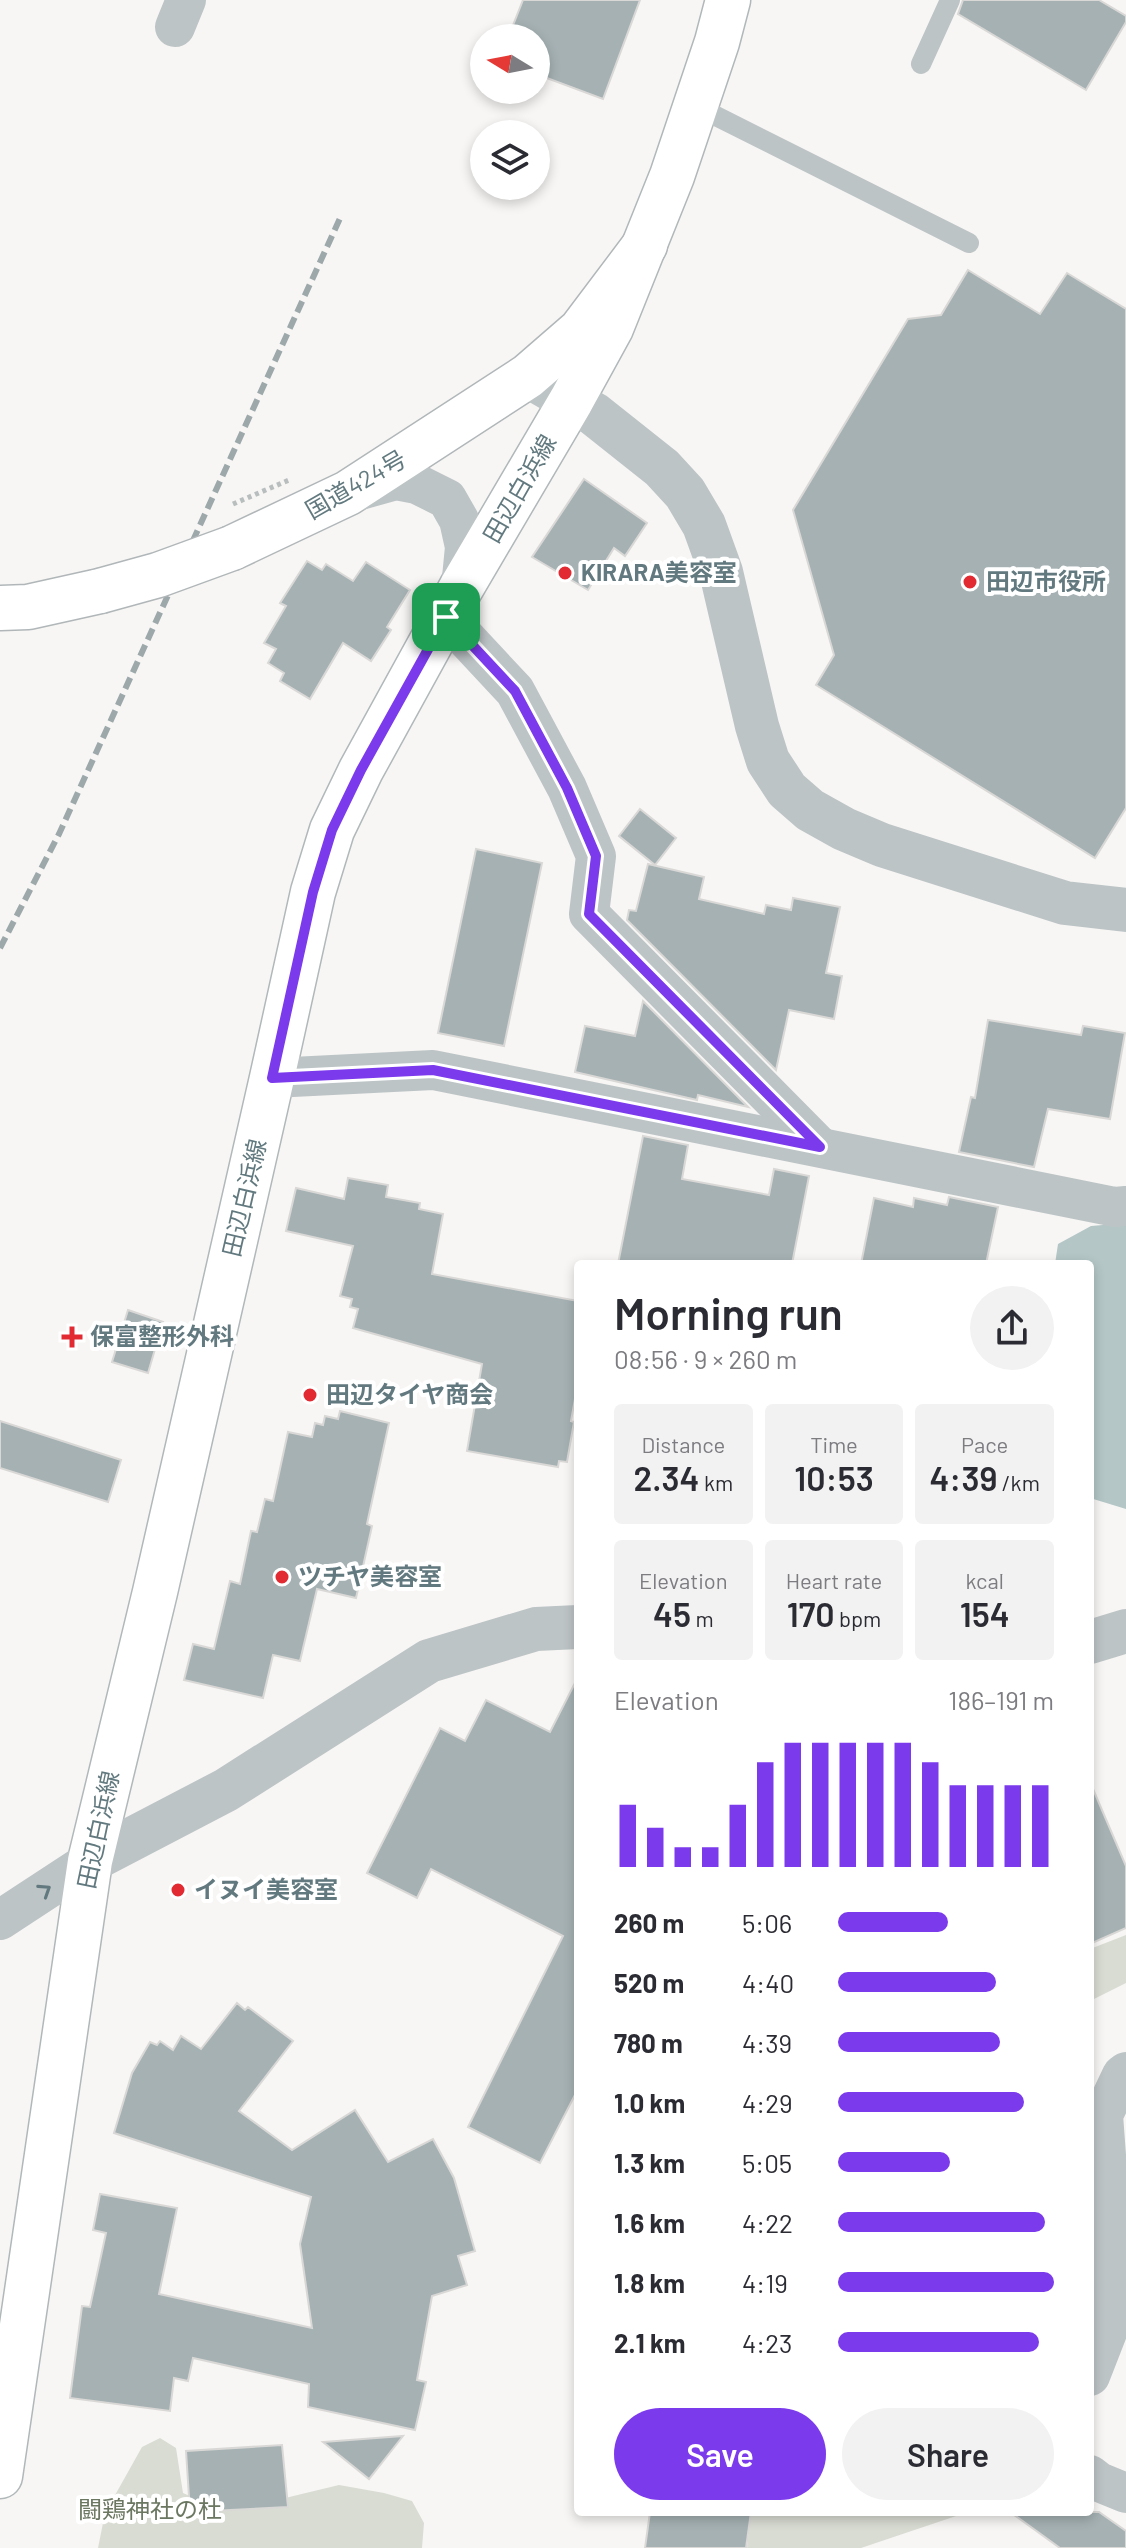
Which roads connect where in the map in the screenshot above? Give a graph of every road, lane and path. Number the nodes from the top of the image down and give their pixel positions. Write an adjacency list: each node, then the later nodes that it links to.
1 (728, 0): 4 (main road, 田辺白浜線)
2 (950, 0): 3 (lane)
3 (921, 64)
4 (696, 106): 5 (lane); 6 (main road, 田辺白浜線)
5 (969, 243)
6 (645, 245): 7 (main road, 国道424号); 8 (main road, 田辺白浜線)
7 (528, 376): 8 (street); 9 (main road, 国道424号)
8 (571, 401): 10 (main road, 田辺白浜線); 12 (street)
9 (348, 493): 10 (street); 11 (main road, 国道424号, bridge)
10 (454, 603): 13 (main road, 田辺白浜線); 14 (street)
11 (0, 608)
12 (1126, 910)
13 (272, 1078): 14 (street); 19 (main road, 田辺白浜線)
14 (820, 1147): 15 (street)
15 (1126, 1206)
16 (574, 1627): 19 (street)
17 (1126, 1631): 18 (street)
18 (1094, 1641)
19 (90, 1861): 20 (street, one-way to 19); 22 (main road, 田辺白浜線)
20 (0, 1920)
21 (1126, 2072): 23 (street)
22 (8, 2357): 24 (main road, 田辺白浜線)
23 (1094, 2366)
24 (0, 2476)
25 (1094, 2478): 26 (street)
26 (1126, 2493)

